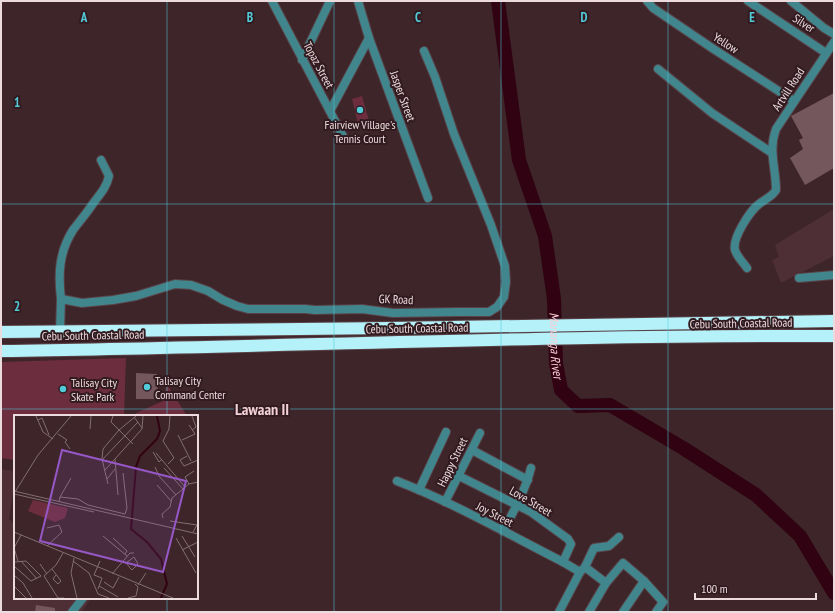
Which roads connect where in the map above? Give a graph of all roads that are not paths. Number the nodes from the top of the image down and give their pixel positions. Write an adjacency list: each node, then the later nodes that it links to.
1 (272, 1): 12 (street, Topaz Street)
2 (330, 1): 12 (street)
3 (358, 1): 8 (street, Jasper Street)
4 (647, 1): 14 (street, Yellow)
5 (748, 1): 11 (street, Silver)
6 (791, 1): 7 (street)
7 (834, 34)
8 (369, 38): 15 (street); 19 (street, Jasper Street)
9 (834, 42): 11 (street, Artvill Road)
10 (424, 51): 23 (street, GK Road)
11 (826, 53): 14 (street, Artvill Road)
12 (302, 60): 15 (street, Topaz Street)
13 (658, 70): 17 (street)
14 (794, 101): 17 (street, Artvill Road)
15 (330, 111): 16 (street, Topaz Street)
16 (345, 140)
17 (772, 153): 20 (street, Artvill Road)
18 (101, 160): 23 (street)
19 (428, 198)
20 (747, 268)
21 (834, 275): 22 (street)
22 (799, 278)
23 (61, 299): 25 (street)
24 (834, 321): 25 (highway, Cebu South Coastal Road)
25 (60, 331): 26 (highway, Cebu South Coastal Road)
26 (1, 332)
27 (834, 336): 28 (highway, Cebu South Coastal Road)
28 (1, 350)
29 (446, 432): 36 (street)
30 (480, 433): 31 (street, Happy Street)
31 (472, 450): 33 (street, Happy Street); 34 (street)
32 (532, 468): 34 (street)
33 (459, 476): 37 (street, Happy Street); 38 (street, Love Street)
34 (528, 480): 38 (street)
35 (397, 481): 36 (street, Joy Street)
36 (419, 490): 37 (street, Joy Street)
37 (445, 502): 39 (street, Joy Street)
38 (517, 506): 39 (street); 41 (street, Love Street)
39 (503, 532): 41 (street, Joy Street)
40 (619, 537): 42 (street)
41 (563, 562): 42 (street, Joy Street)
42 (582, 570): 44 (street, Joy Street); 47 (street)
43 (644, 581): 44 (street); 49 (street); 50 (street)
44 (606, 582): 48 (street)
45 (82, 599): 46 (street)
46 (72, 612)
47 (559, 612)
48 (589, 612)
49 (623, 612)
50 (656, 612)

